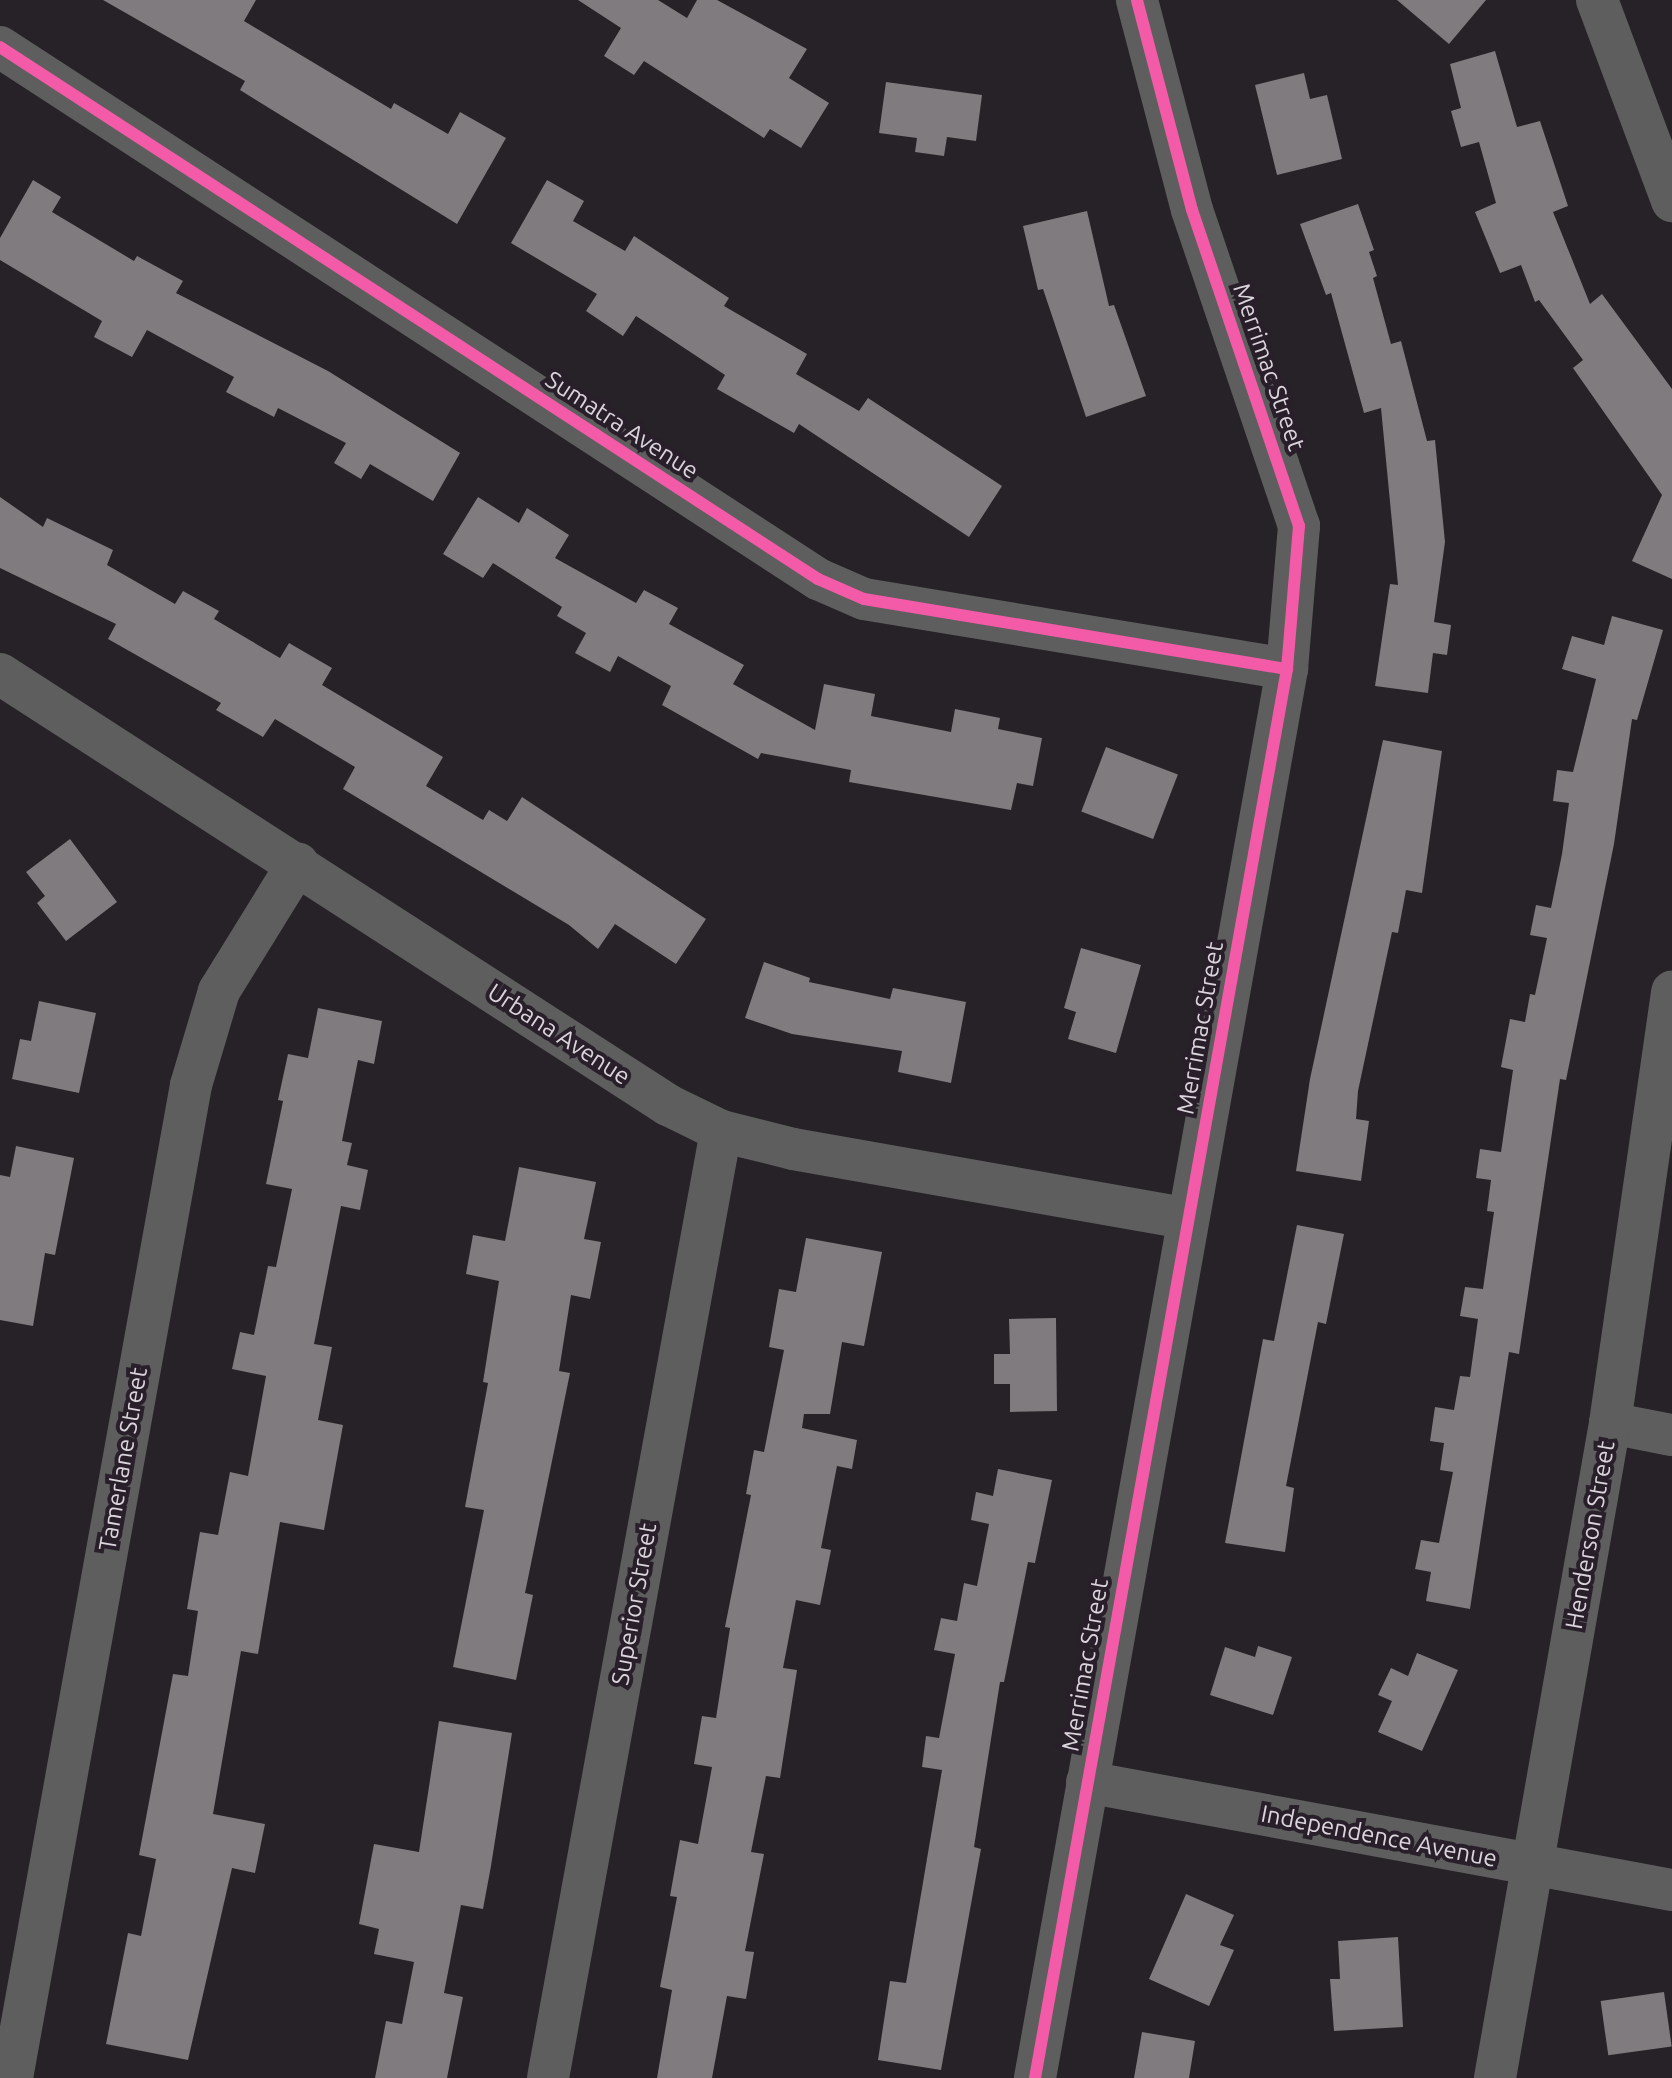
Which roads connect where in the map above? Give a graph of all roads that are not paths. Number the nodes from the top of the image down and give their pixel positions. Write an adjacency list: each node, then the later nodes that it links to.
1 (1137, 0): 5 (street, Merrimac Street)
2 (1597, 0): 4 (street)
3 (0, 47): 5 (street, Sumatra Avenue)
4 (1672, 201)
5 (1287, 669): 10 (street, Merrimac Street)
6 (0, 674): 7 (street, Urbana Avenue)
7 (298, 863): 9 (street, Urbana Avenue); 16 (street, Tamerlane Street)
8 (1672, 991): 11 (street, Henderson Street)
9 (721, 1131): 10 (street, Urbana Avenue); 17 (street, Superior Street)
10 (1188, 1219): 13 (street, Merrimac Street)
11 (1610, 1423): 12 (street); 14 (street, Henderson Street)
12 (1672, 1435)
13 (1087, 1782): 14 (street, Independence Avenue); 18 (street, Merrimac Street)
14 (1532, 1865): 15 (street, Independence Avenue); 19 (street, Henderson Street)
15 (1672, 1890)
16 (12, 2078)
17 (548, 2078)
18 (1035, 2078)
19 (1495, 2078)

